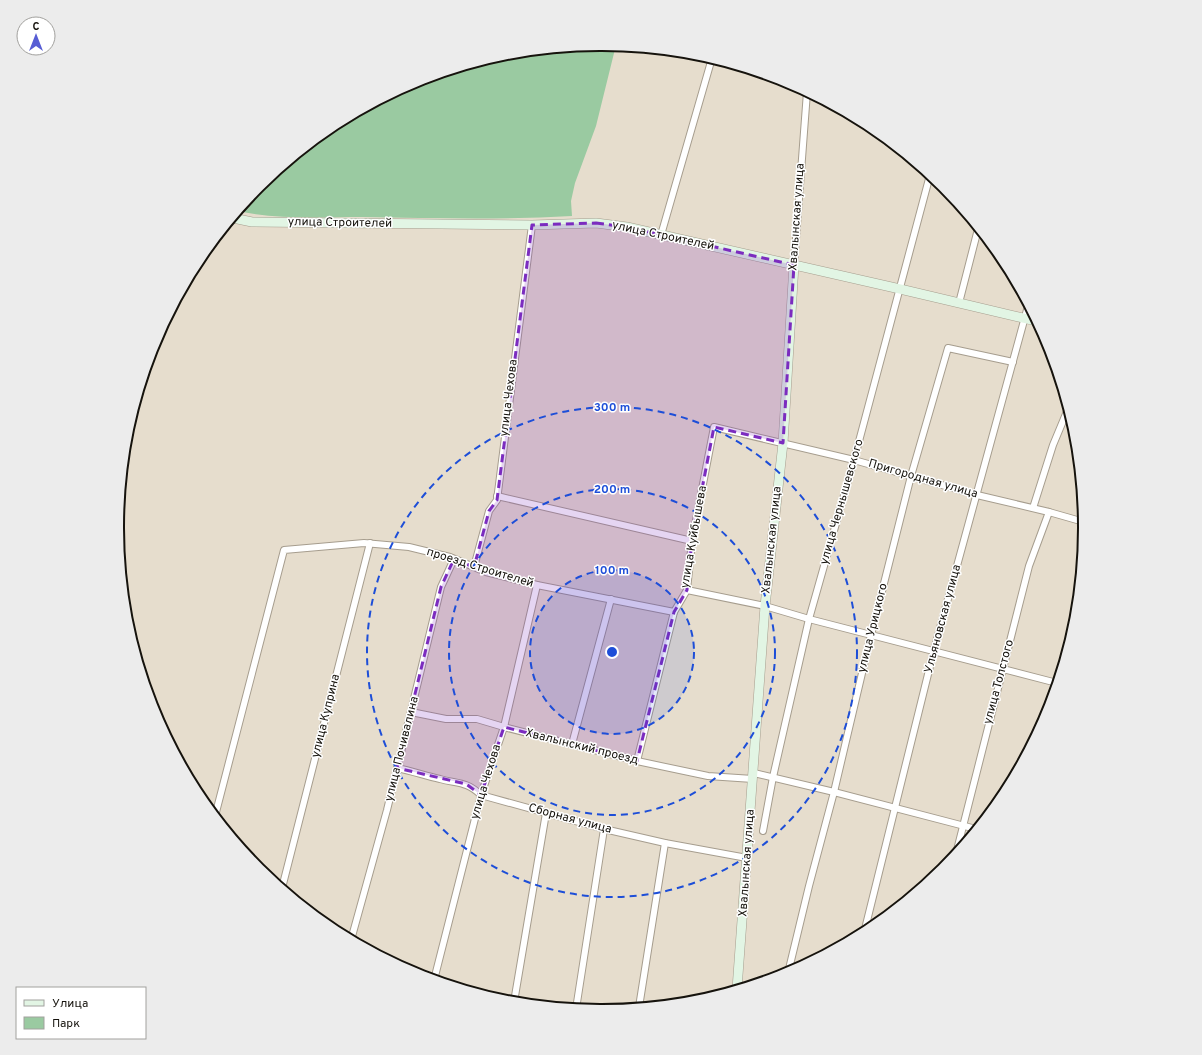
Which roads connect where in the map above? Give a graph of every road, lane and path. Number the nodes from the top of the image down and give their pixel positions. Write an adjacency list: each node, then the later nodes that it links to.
1 (710, 64): 6 (street)
2 (807, 98): 8 (street, Хвалынская улица)
3 (928, 182): 9 (street, улица Чернышевского)
4 (238, 219): 5 (street, улица Строителей)
5 (532, 225): 6 (street, улица Строителей); 21 (street, улица Чехова)
6 (661, 234): 8 (street, улица Строителей)
7 (977, 234): 10 (street)
8 (794, 265): 9 (street, улица Строителей); 17 (street, Хвалынская улица)
9 (900, 289): 10 (street, улица Строителей); 18 (street, улица Чернышевского)
10 (959, 303): 12 (street, улица Строителей)
11 (1026, 313): 12 (street, Ульяновская улица)
12 (1025, 318): 13 (street, улица Строителей); 14 (street, Ульяновская улица)
13 (1029, 320)
14 (1013, 362): 19 (street, улица Урицкого); 20 (street, Ульяновская улица)
15 (1064, 419): 22 (street)
16 (714, 427): 17 (street, Пригородная улица); 25 (street, улица Куйбышева)
17 (783, 443): 18 (street, Пригородная улица); 32 (street, Хвалынская улица)
18 (854, 460): 19 (street, Пригородная улица); 34 (street, улица Чернышевского)
19 (911, 476): 20 (street, Пригородная улица); 35 (street, улица Урицкого)
20 (977, 495): 22 (street, Пригородная улица); 36 (street, Ульяновская улица)
21 (497, 496): 25 (street); 28 (street, улица Чехова)
22 (1033, 508): 23 (street, Пригородная улица)
23 (1049, 512): 24 (street, Пригородная улица); 37 (street, улица Толстого)
24 (1078, 520)
25 (692, 541): 30 (street, улица Куйбышева)
26 (370, 543): 27 (street, проезд Строителей); 49 (street, проезд Строителей); 58 (street, улица Куприна)
27 (454, 559): 28 (street, проезд Строителей); 39 (street, улица Почивалина)
28 (474, 567): 29 (street, проезд Строителей)
29 (537, 585): 31 (street, проезд Строителей); 40 (street, улица Чехова)
30 (687, 590): 32 (street); 33 (street, улица Куйбышева)
31 (611, 599): 33 (street, проезд Строителей); 41 (street)
32 (766, 606): 34 (street); 44 (street, Хвалынская улица)
33 (674, 612): 42 (street, улица Куйбышева)
34 (809, 619): 35 (street); 45 (street, улица Чернышевского)
35 (871, 635): 36 (street); 46 (street, улица Урицкого)
36 (934, 650): 37 (street); 48 (street, Ульяновская улица)
37 (1003, 669): 38 (street); 51 (street, улица Толстого)
38 (1052, 682)
39 (411, 712): 40 (street, Хвалынский проезд); 43 (street, улица Почивалина)
40 (504, 727): 41 (street, Хвалынский проезд); 47 (street, улица Чехова)
41 (572, 744): 42 (street, Хвалынский проезд)
42 (637, 761): 44 (street, Хвалынский проезд)
43 (397, 768): 47 (street, Сборная улица); 60 (street, улица Почивалина)
44 (754, 776): 45 (street, Хвалынский проезд); 57 (street, Хвалынская улица)
45 (773, 778): 46 (street, Хвалынский проезд); 54 (street, улица Чернышевского)
46 (834, 792): 48 (street, Хвалынский проезд); 61 (street, улица Урицкого)
47 (481, 795): 50 (street, Сборная улица); 62 (street, улица Чехова)
48 (896, 808): 51 (street, Хвалынский проезд); 59 (street, Ульяновская улица)
49 (217, 809)
50 (546, 813): 53 (street, Сборная улица); 64 (street)
51 (962, 825): 52 (street, Хвалынский проезд); 56 (street, улица Толстого)
52 (971, 828)
53 (604, 829): 55 (street, Сборная улица); 66 (street)
54 (763, 831)
55 (665, 843): 57 (street, Сборная улица); 65 (street)
56 (958, 843)
57 (747, 858): 63 (street, Хвалынская улица)
58 (283, 883)
59 (866, 924)
60 (353, 934)
61 (790, 965)
62 (435, 974)
63 (737, 984)
64 (515, 996)
65 (639, 1002)
66 (577, 1003)

